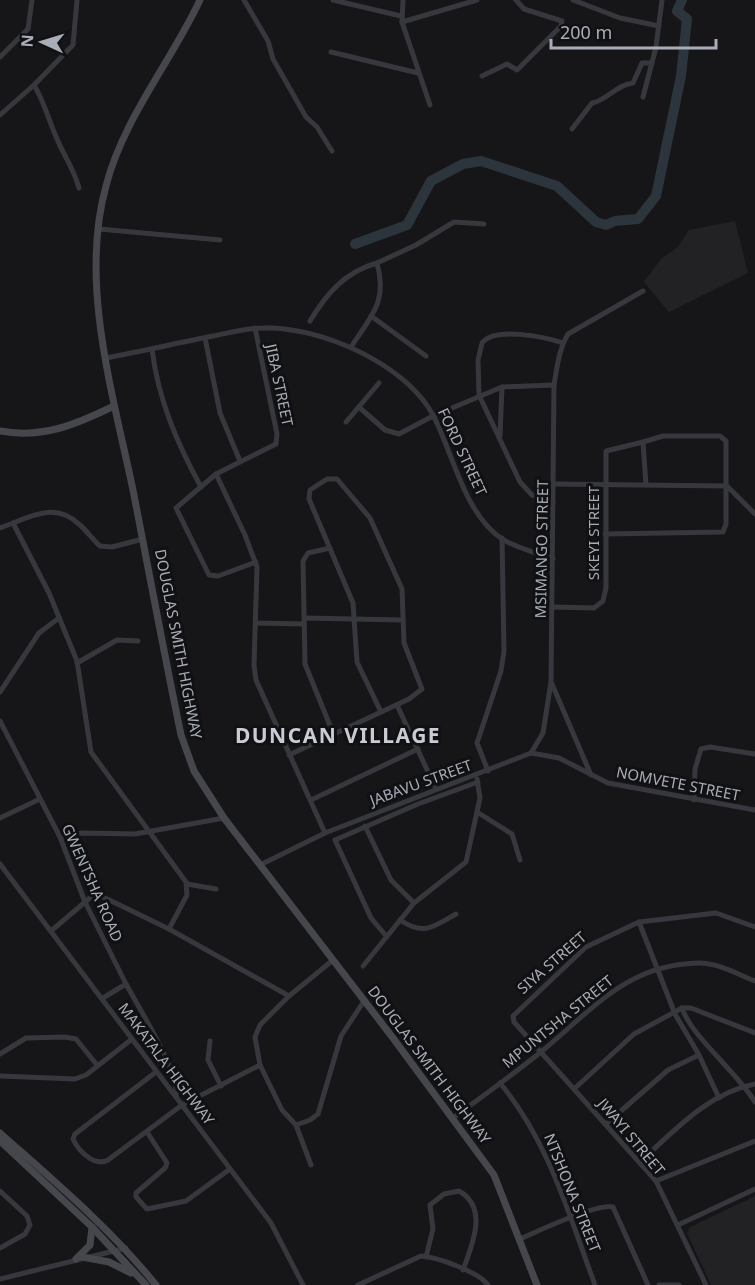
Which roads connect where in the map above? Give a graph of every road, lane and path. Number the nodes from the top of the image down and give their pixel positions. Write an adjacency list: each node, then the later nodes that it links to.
1 (32, 0): 16 (street)
2 (77, 0): 20 (street)
3 (200, 0): 28 (street, DOUGLAS SMITH HIGHWAY)
4 (244, 0): 25 (street)
5 (333, 0): 13 (street)
6 (403, 0): 13 (street)
7 (477, 0): 13 (street)
8 (516, 0): 19 (street)
9 (573, 0): 12 (street)
10 (598, 0): 12 (street)
11 (662, 0): 14 (street)
12 (597, 9): 14 (street)
13 (401, 19): 18 (street)
14 (659, 26): 17 (street)
15 (331, 52): 18 (street)
16 (0, 57)
17 (652, 63): 21 (street); 24 (street)
18 (418, 73): 22 (street)
19 (482, 76)
20 (34, 85): 23 (street); 26 (street)
21 (643, 97)
22 (430, 105)
23 (0, 115)
24 (572, 129)
25 (332, 151)
26 (80, 188)
27 (484, 224): 30 (street)
28 (99, 231): 29 (street); 40 (street, DOUGLAS SMITH HIGHWAY)
29 (220, 240)
30 (377, 263): 32 (street); 33 (street)
31 (643, 291): 36 (street)
32 (371, 316): 37 (street); 39 (street)
33 (310, 321)
34 (255, 328): 35 (street, FORD STREET); 37 (street, FORD STREET); 52 (street, JIBA STREET)
35 (205, 338): 38 (street, FORD STREET); 52 (street)
36 (563, 343): 42 (street, MSIMANGO STREET); 44 (street)
37 (351, 347): 47 (street, FORD STREET)
38 (152, 349): 40 (street, FORD STREET); 58 (street)
39 (426, 356)
40 (106, 358): 45 (street, DOUGLAS SMITH HIGHWAY)
41 (380, 383): 46 (street)
42 (554, 385): 43 (street); 54 (street, MSIMANGO STREET)
43 (502, 387): 44 (street); 50 (street)
44 (479, 395): 47 (street); 50 (street)
45 (114, 406): 49 (street); 65 (street, DOUGLAS SMITH HIGHWAY)
46 (360, 408): 47 (street); 48 (street)
47 (433, 416): 64 (street, FORD STREET)
48 (346, 422)
49 (0, 431)
50 (500, 438): 59 (street)
51 (643, 442): 55 (street, SKEYI STREET); 56 (street); 57 (street)
52 (240, 461): 53 (street)
53 (216, 474): 58 (street); 68 (street)
54 (555, 484): 55 (street); 59 (street, MSIMANGO STREET)
55 (606, 485): 56 (street); 63 (street, SKEYI STREET)
56 (646, 485): 57 (street)
57 (727, 486): 60 (street); 63 (street)
58 (201, 487): 68 (street)
59 (553, 503): 67 (street, MSIMANGO STREET)
60 (755, 514)
61 (13, 523): 62 (street); 65 (street); 70 (street)
62 (0, 528)
63 (605, 534): 69 (street, SKEYI STREET)
64 (502, 538): 67 (street, FORD STREET); 87 (street)
65 (143, 539): 98 (street, DOUGLAS SMITH HIGHWAY)
66 (330, 548): 71 (street); 72 (street); 73 (street)
67 (553, 559): 69 (street, MSIMANGO STREET)
68 (256, 562): 74 (street)
69 (554, 607): 77 (street, MSIMANGO STREET)
70 (59, 618): 76 (street); 78 (street)
71 (355, 618): 72 (street); 73 (street); 80 (street)
72 (402, 620): 79 (street)
73 (305, 621): 74 (street); 82 (street)
74 (256, 622): 86 (street)
75 (138, 640): 76 (street)
76 (77, 663): 100 (street)
77 (551, 682): 84 (street, MSIMANGO STREET); 89 (street)
78 (0, 692)
79 (397, 705): 80 (street); 83 (street)
80 (381, 712): 82 (street)
81 (0, 721): 92 (street, GWENTSHA ROAD)
82 (333, 733): 86 (street)
83 (418, 749): 91 (street); 93 (street)
84 (531, 753): 87 (street, JABAVU STREET); 89 (street)
85 (755, 754): 94 (street)
86 (289, 755): 93 (street)
87 (488, 771): 88 (street, JABAVU STREET)
88 (476, 775): 90 (street); 91 (street, JABAVU STREET)
89 (592, 776): 94 (street, NOMVETE STREET)
90 (478, 782): 96 (street); 99 (street)
91 (436, 789): 101 (street, JABAVU STREET)
92 (40, 799): 97 (street); 102 (street, GWENTSHA ROAD)
93 (311, 800): 101 (street)
94 (694, 800): 95 (street, NOMVETE STREET)
95 (755, 810)
96 (477, 812): 103 (street); 109 (street)
97 (0, 818)
98 (224, 818): 100 (street); 105 (street, DOUGLAS SMITH HIGHWAY)
99 (365, 826): 109 (street); 116 (street)
100 (148, 832): 102 (street); 106 (street)
101 (325, 833): 105 (street, JABAVU STREET)
102 (60, 837): 108 (street, GWENTSHA ROAD)
103 (520, 860)
104 (0, 864): 115 (street, MAKATALA HIGHWAY)
105 (260, 865): 117 (street, DOUGLAS SMITH HIGHWAY)
106 (187, 884): 107 (street); 114 (street)
107 (216, 889)
108 (85, 902): 114 (street); 115 (street); 121 (street, GWENTSHA ROAD)
109 (414, 903): 111 (street)
110 (456, 914): 111 (street)
111 (400, 920): 116 (street)
112 (639, 922): 113 (street, SIYA STREET); 119 (street); 127 (street, SIYA STREET)
113 (755, 927)
114 (169, 929): 122 (street)
115 (51, 931): 123 (street, MAKATALA HIGHWAY)
116 (387, 938): 118 (street)
117 (333, 960): 122 (street); 124 (street, DOUGLAS SMITH HIGHWAY)
118 (363, 966)
119 (657, 967): 120 (street, MPUNTSHA STREET); 126 (street); 131 (street, MPUNTSHA STREET)
120 (755, 981)
121 (126, 984): 123 (street); 143 (street, GWENTSHA ROAD)
122 (289, 996): 135 (street)
123 (103, 998): 129 (street, MAKATALA HIGHWAY)
124 (364, 1001): 147 (street, DOUGLAS SMITH HIGHWAY); 149 (street)
125 (682, 1008): 126 (street); 128 (street); 141 (street)
126 (675, 1014): 133 (street); 142 (street)
127 (513, 1022): 131 (street, JWAYI STREET)
128 (755, 1034)
129 (132, 1039): 134 (street); 136 (street, MAKATALA HIGHWAY)
130 (210, 1041): 140 (street)
131 (541, 1052): 138 (street, MPUNTSHA STREET); 142 (street, JWAYI STREET)
132 (0, 1054): 134 (street)
133 (699, 1055): 144 (street); 148 (street)
134 (97, 1065): 137 (street)
135 (260, 1065): 140 (street); 149 (street)
136 (156, 1072): 143 (street, MAKATALA HIGHWAY); 150 (street)
137 (0, 1076)
138 (500, 1083): 147 (street, MPUNTSHA STREET); 160 (street, NTSHONA STREET)
139 (755, 1084): 141 (street)
140 (221, 1086): 146 (street)
141 (745, 1086): 144 (street); 145 (street)
142 (574, 1089): 148 (street, JWAYI STREET)
143 (176, 1097): 146 (street, MAKATALA HIGHWAY)
144 (718, 1098): 154 (street)
145 (755, 1102)
146 (182, 1105): 150 (street); 156 (street, MAKATALA HIGHWAY)
147 (453, 1118): 163 (street, DOUGLAS SMITH HIGHWAY)
148 (606, 1124): 154 (street, JWAYI STREET)
149 (296, 1125): 155 (street)
150 (147, 1132): 156 (street)
151 (0, 1133): 165 (street)
152 (755, 1141): 157 (street)
153 (0, 1142): 162 (street)
154 (640, 1161): 157 (street, JWAYI STREET)
155 (311, 1165)
156 (231, 1169): 173 (street, MAKATALA HIGHWAY)
157 (656, 1181): 161 (street, JWAYI STREET)
158 (755, 1189): 161 (street)
159 (0, 1191): 164 (street)
160 (570, 1218): 163 (street); 177 (street, NTSHONA STREET); 178 (street)
161 (678, 1225): 181 (street, JWAYI STREET)
162 (92, 1227): 166 (street); 168 (street)
163 (520, 1239): 176 (street, DOUGLAS SMITH HIGHWAY)
164 (0, 1248)
165 (126, 1248): 166 (street); 172 (street)
166 (115, 1250): 168 (street); 171 (street)
167 (426, 1257): 169 (street); 169 (street); 174 (street)
168 (79, 1258): 170 (street); 171 (street)
169 (464, 1269): 175 (street)
170 (0, 1280)
171 (144, 1283)
172 (156, 1285)
173 (303, 1285)
174 (358, 1285)
175 (488, 1285)
176 (537, 1285)
177 (595, 1285)
178 (648, 1285)
179 (659, 1285): 180 (street)
180 (679, 1285)
181 (706, 1285)

